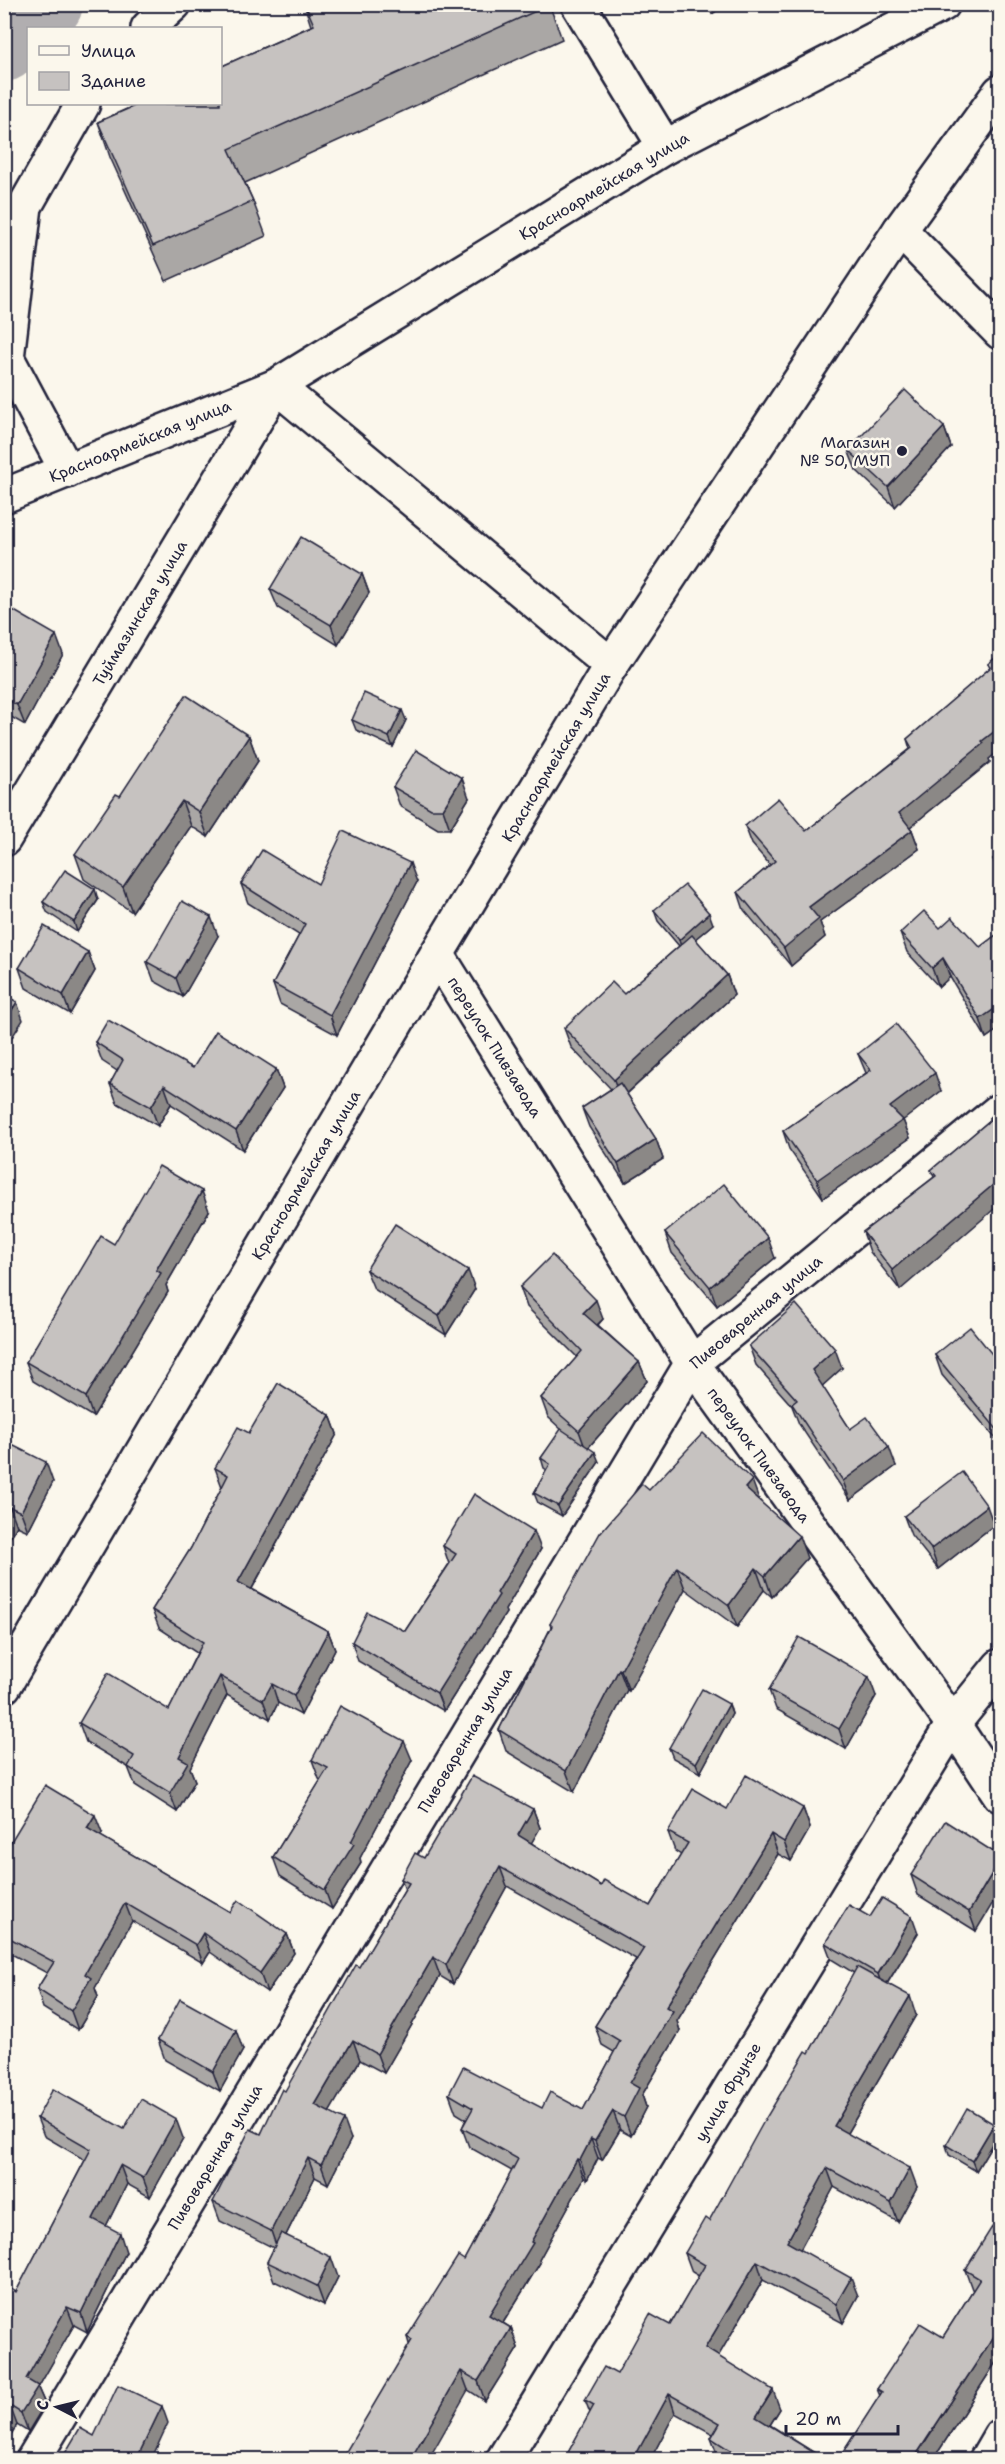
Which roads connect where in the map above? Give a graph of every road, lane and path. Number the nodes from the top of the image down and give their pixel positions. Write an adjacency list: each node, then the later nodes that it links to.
1 (174, 4): 4 (street)
2 (578, 4): 7 (street)
3 (943, 4): 7 (street, Красноармейская улица)
4 (149, 27)
5 (1000, 92): 8 (street, Красноармейская улица)
6 (82, 105): 11 (street)
7 (665, 147): 10 (street, Красноармейская улица)
8 (900, 230): 9 (street); 13 (street, Красноармейская улица)
9 (1000, 332)
10 (276, 386): 11 (street, Красноармейская улица); 13 (street, Красноармейская улица); 14 (street, Туймазинская улица)
11 (67, 471): 12 (street, Красноармейская улица)
12 (4, 496)
13 (611, 665): 15 (street, Красноармейская улица)
14 (4, 839)
15 (437, 954): 17 (street, переулок Пивзавода); 19 (street, Красноармейская улица)
16 (1000, 1110): 17 (street, Пивоваренная улица)
17 (692, 1363): 20 (street, переулок Пивзавода); 23 (street, Пивоваренная улица)
18 (1000, 1666): 20 (street, улица Фрунзе)
19 (4, 1686)
20 (953, 1724): 21 (street, переулок Пивзавода); 24 (street, улица Фрунзе)
21 (1000, 1795)
22 (1000, 2436): 25 (street)
23 (33, 2460)
24 (503, 2460)
25 (986, 2460)

